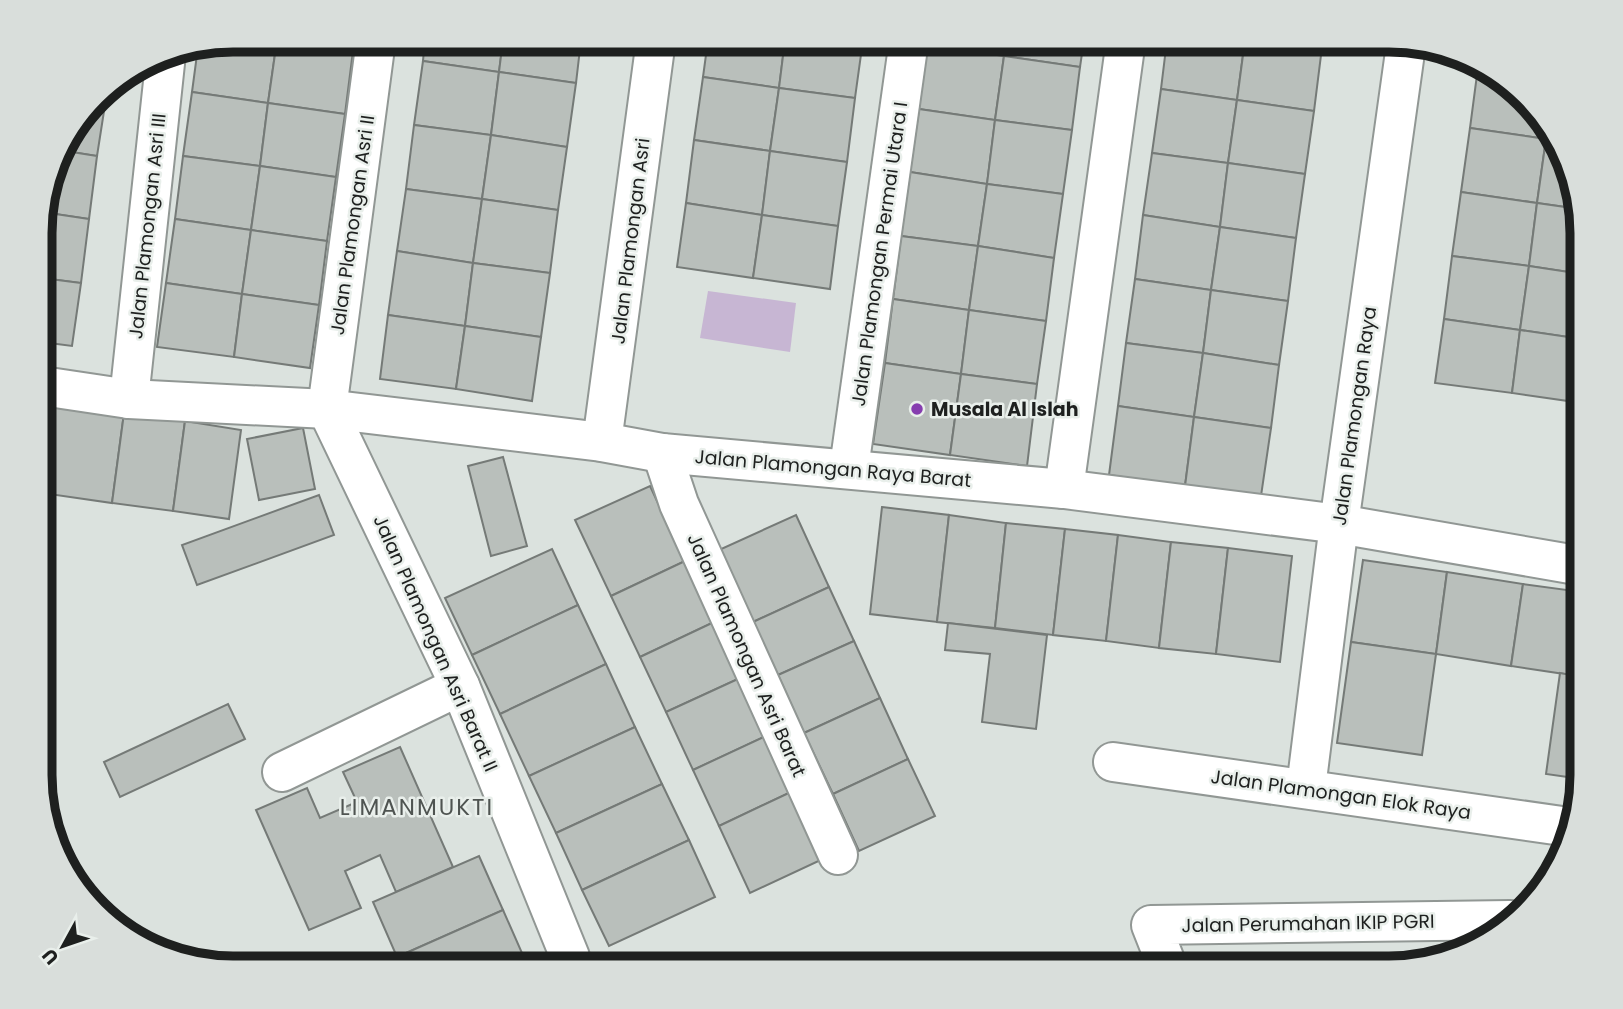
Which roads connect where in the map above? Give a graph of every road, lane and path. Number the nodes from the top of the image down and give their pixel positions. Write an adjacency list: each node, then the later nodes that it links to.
1 (374, 53): 9 (street, Jalan Plamongan Asri II)
2 (654, 53): 10 (street, Jalan Plamongan Asri)
3 (907, 53): 12 (street, Jalan Plamongan Permai Utara I)
4 (1124, 53): 13 (street)
5 (1405, 54): 14 (street, Jalan Plamongan Raya)
6 (165, 66): 8 (street, Jalan Plamongan Asri III)
7 (52, 387): 8 (street, Jalan Plamongan Raya Barat)
8 (129, 399): 9 (street, Jalan Plamongan Raya Barat)
9 (327, 410): 10 (street, Jalan Plamongan Raya Barat); 16 (street, Jalan Plamongan Asri Barat II)
10 (602, 442): 11 (street, Jalan Plamongan Raya Barat)
11 (662, 453): 12 (street, Jalan Plamongan Raya Barat); 21 (street, Jalan Plamongan Asri Barat)
12 (849, 468): 13 (street, Jalan Plamongan Raya Barat)
13 (1064, 489): 14 (street, Jalan Plamongan Raya Barat)
14 (1339, 524): 15 (street, Jalan Plamongan Raya Barat); 19 (street, Jalan Plamongan Raya)
15 (1570, 564)
16 (460, 686): 18 (street); 23 (street, Jalan Plamongan Asri Barat II)
17 (1112, 762): 19 (street, Jalan Plamongan Elok Raya)
18 (282, 772)
19 (1306, 788): 20 (street, Jalan Plamongan Elok Raya)
20 (1563, 826)
21 (838, 855)
22 (1498, 920): 24 (street, Jalan Perumahan IKIP PGRI)
23 (570, 956)
24 (1163, 956)

